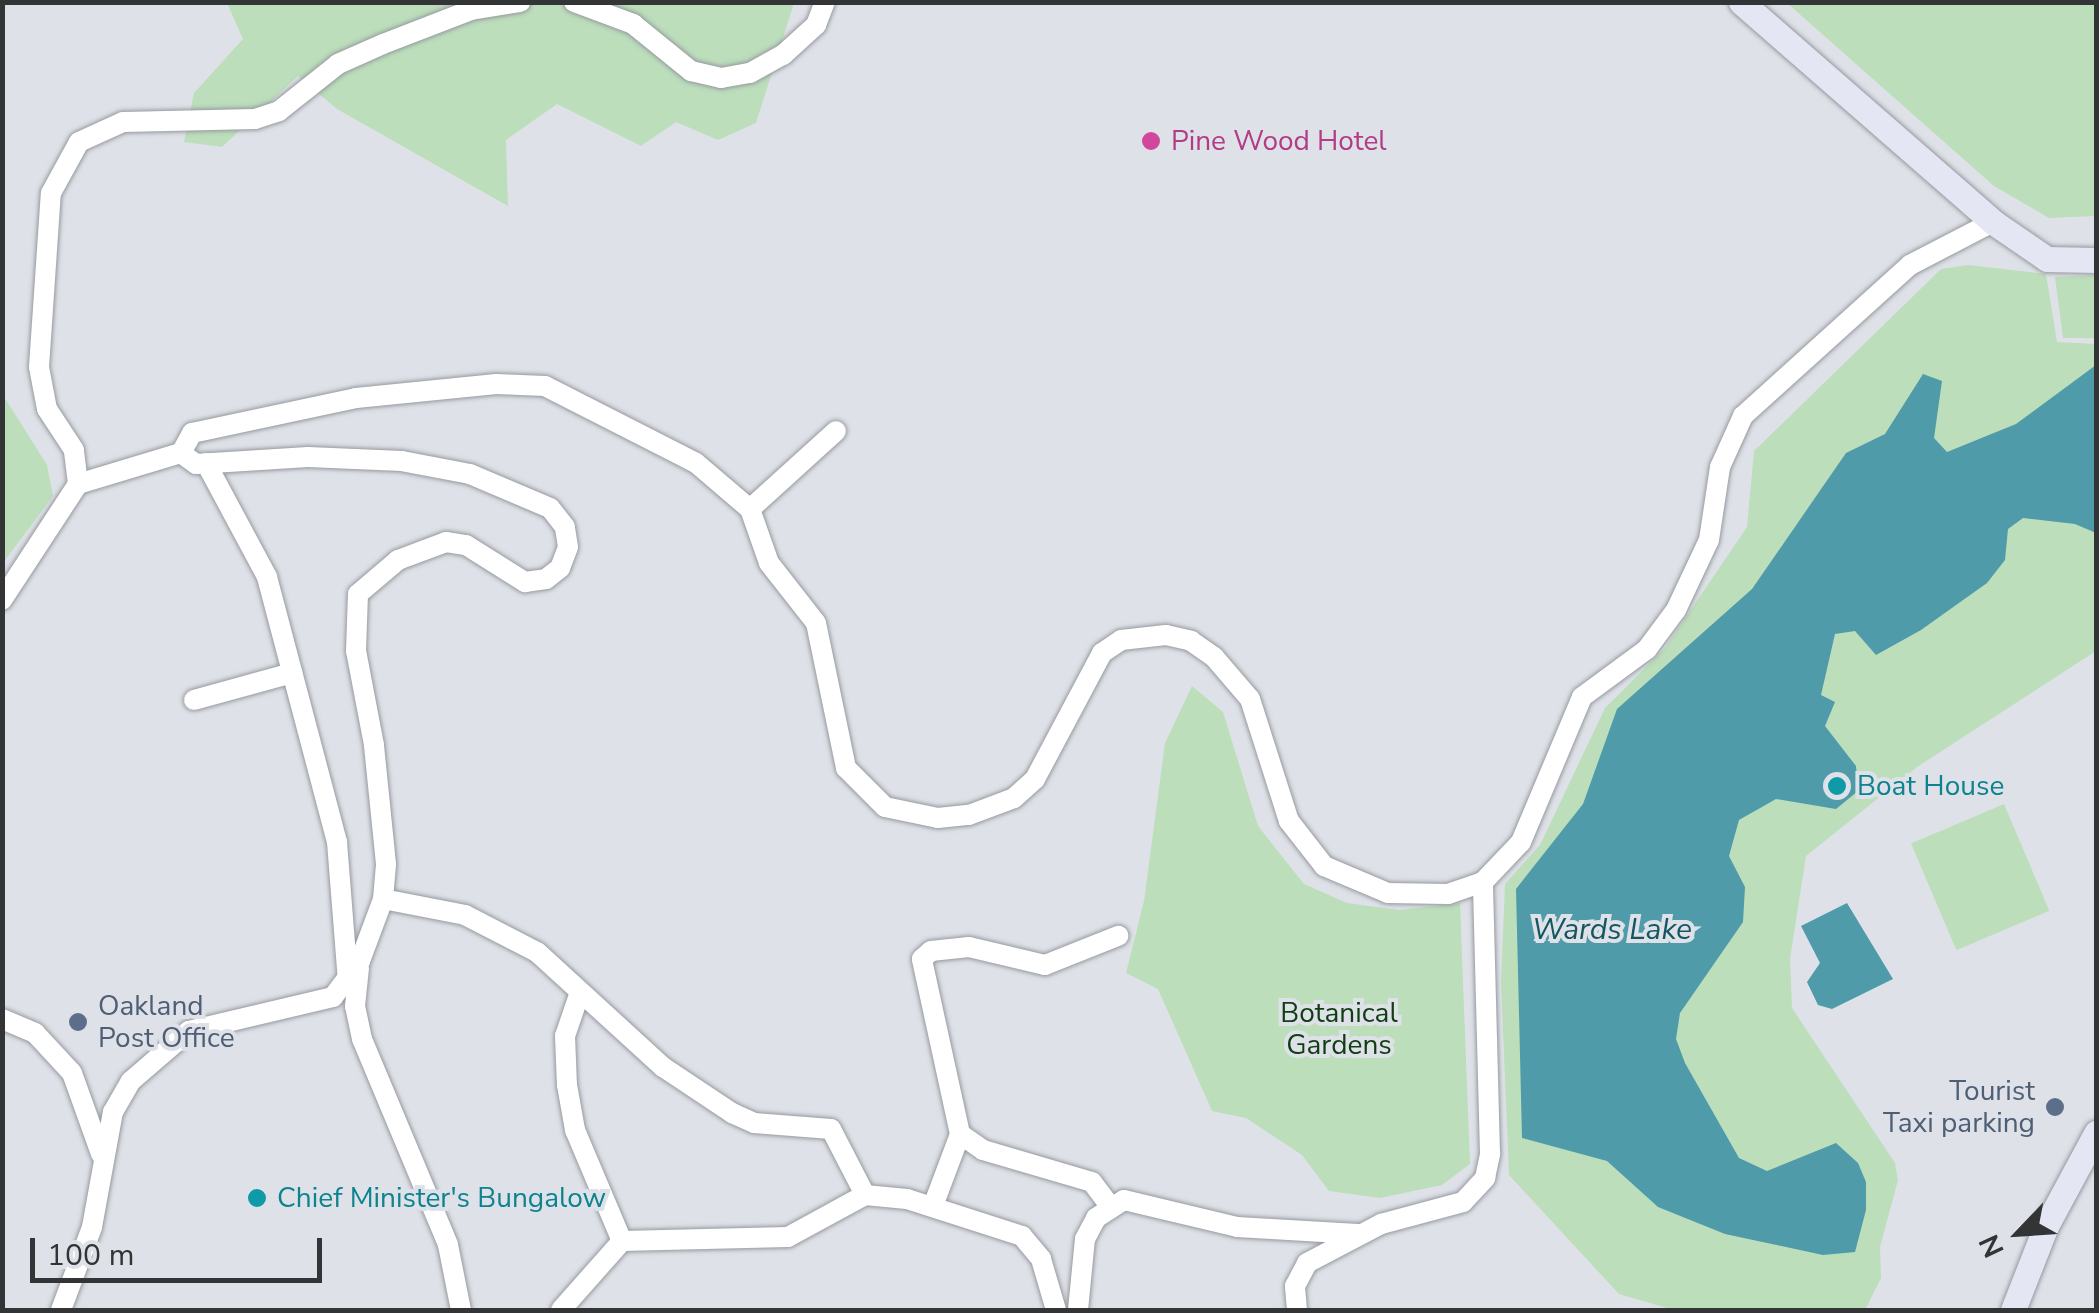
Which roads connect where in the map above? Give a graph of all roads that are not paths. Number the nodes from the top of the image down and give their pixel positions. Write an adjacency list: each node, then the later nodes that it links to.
1 (520, 2): 10 (street)
2 (574, 2): 3 (street)
3 (825, 2)
4 (1741, 2): 5 (main road)
5 (1994, 222): 6 (main road); 15 (street)
6 (2096, 260)
7 (836, 430): 11 (street)
8 (181, 453): 9 (street); 10 (street); 11 (street)
9 (206, 463): 13 (street); 16 (street)
10 (78, 484): 12 (street)
11 (750, 509): 15 (street)
12 (2, 600)
13 (292, 674): 14 (street); 19 (street)
14 (194, 700)
15 (1483, 882): 28 (street)
16 (383, 899): 18 (street); 20 (street)
17 (1118, 936): 23 (street)
18 (360, 961): 19 (street); 31 (street)
19 (348, 984): 24 (street)
20 (580, 992): 25 (street); 29 (street)
21 (2, 1019): 24 (street)
22 (2096, 1133): 36 (main road)
23 (960, 1134): 26 (street); 27 (street)
24 (102, 1156): 30 (street)
25 (865, 1194): 26 (street); 29 (street)
26 (933, 1206): 33 (street)
27 (1110, 1206): 28 (street); 34 (street)
28 (1358, 1234): 35 (street)
29 (622, 1241): 32 (street)
30 (61, 1310)
31 (461, 1310)
32 (562, 1310)
33 (1056, 1310)
34 (1078, 1310)
35 (1297, 1310)
36 (2014, 1310)

